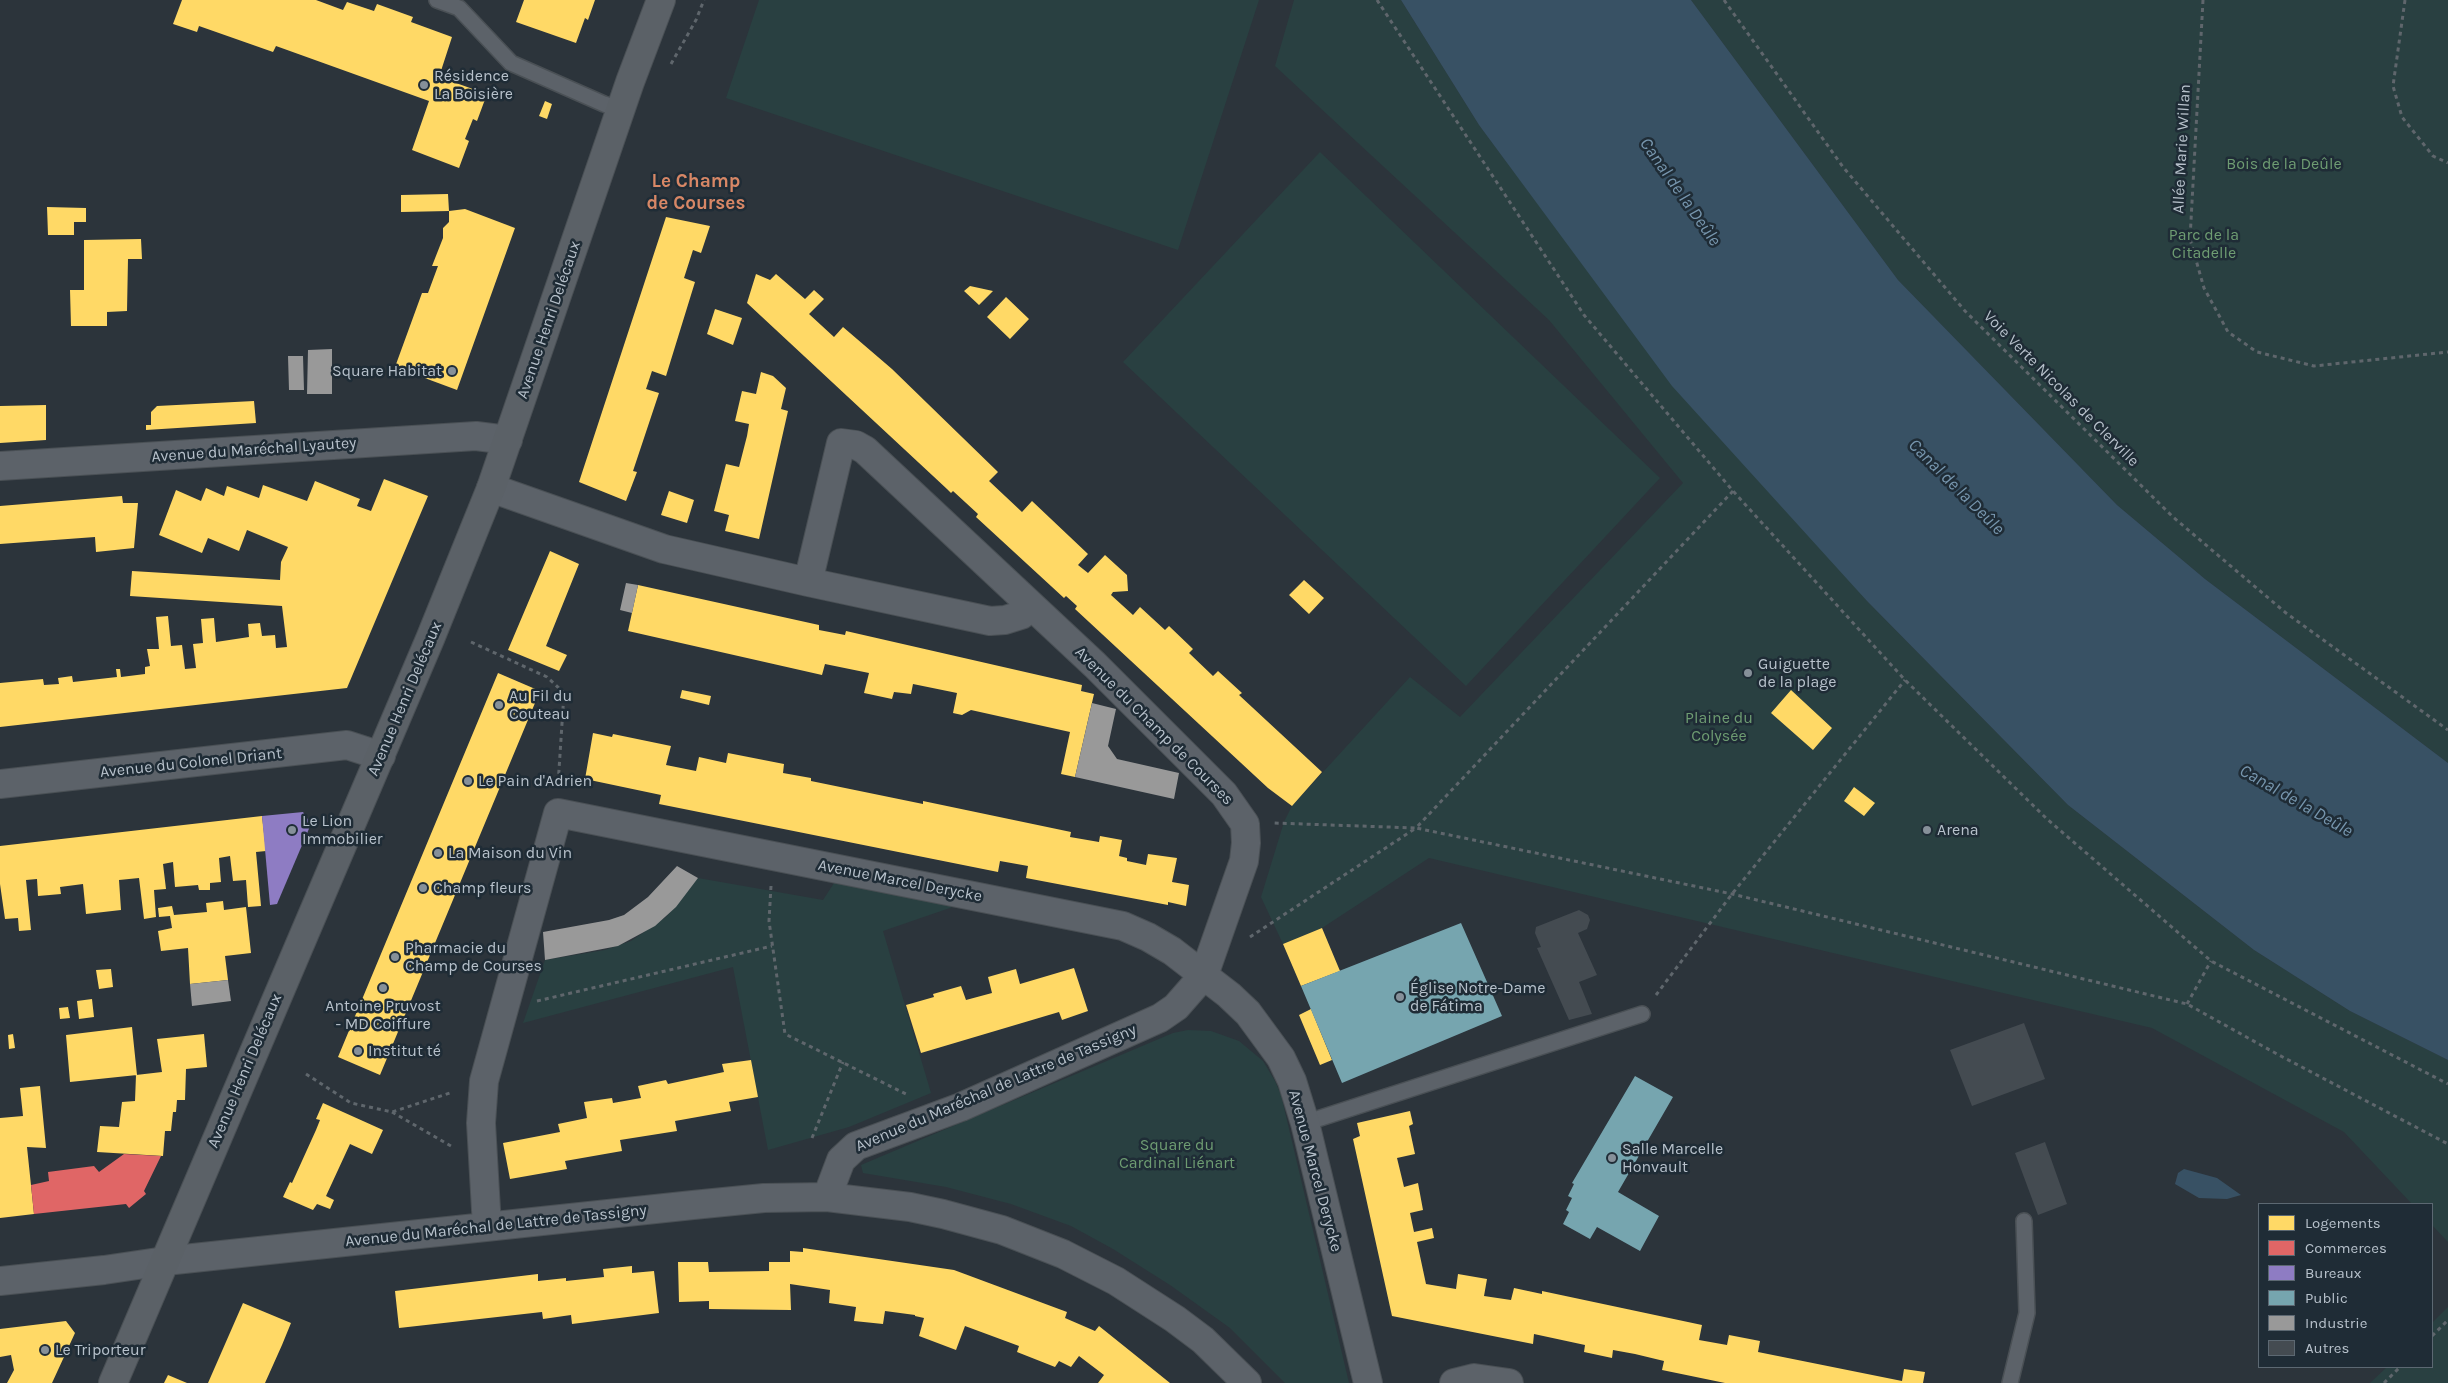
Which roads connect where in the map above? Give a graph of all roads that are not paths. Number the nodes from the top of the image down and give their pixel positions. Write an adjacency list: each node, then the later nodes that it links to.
1 (437, 0): 3 (lane)
2 (660, 0): 3 (street, Avenue Henri Delécaux)
3 (620, 108): 4 (street, Avenue Henri Delécaux)
4 (508, 440): 5 (street, Avenue du Maréchal Lyautey); 6 (street, Avenue Henri Delécaux)
5 (0, 466)
6 (491, 488): 7 (street); 9 (street, Avenue Henri Delécaux)
7 (808, 582): 8 (street); 8 (street, Avenue du Champ de Courses)
8 (1032, 606): 11 (street, Avenue du Champ de Courses)
9 (381, 756): 10 (street, Avenue du Colonel Driant); 17 (street, Avenue Henri Delécaux)
10 (0, 784)
11 (1204, 975): 13 (street, Avenue Marcel Derycke); 14 (street, Avenue du Maréchal de Lattre de Tassigny); 16 (street, Avenue Marcel Derycke)
12 (1642, 1014): 13 (lane)
13 (1305, 1124): 21 (street, Avenue Marcel Derycke)
14 (827, 1197): 16 (street, Avenue du Maréchal de Lattre de Tassigny); 20 (street, Avenue du Maréchal de Lattre de Tassigny)
15 (2024, 1221): 24 (lane)
16 (486, 1227): 17 (street, Avenue du Maréchal de Lattre de Tassigny)
17 (165, 1261): 18 (street, Avenue du Maréchal de Lattre de Tassigny); 19 (street, Avenue Henri Delécaux)
18 (0, 1281)
19 (113, 1383)
20 (1247, 1383)
21 (1368, 1383)
22 (1454, 1383): 23 (street)
23 (1508, 1383)
24 (2010, 1383)

